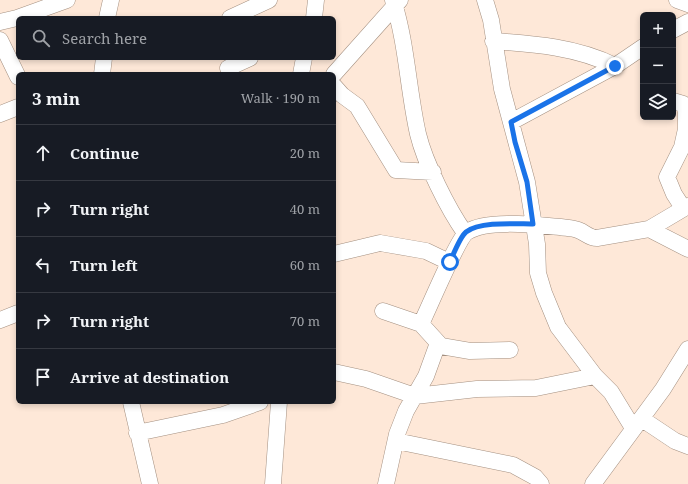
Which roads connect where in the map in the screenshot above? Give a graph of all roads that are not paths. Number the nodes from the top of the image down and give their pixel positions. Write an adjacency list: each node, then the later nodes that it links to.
1 (67, 0): 9 (street)
2 (111, 0): 10 (street)
3 (269, 0): 11 (street)
4 (316, 0): 12 (street)
5 (485, 0): 18 (street)
6 (677, 0): 8 (street)
7 (396, 2): 27 (street); 34 (street)
8 (688, 4)
9 (23, 16)
10 (107, 16)
11 (234, 16)
12 (314, 16)
13 (16, 18): 14 (street)
14 (0, 22)
15 (688, 22): 16 (street)
16 (676, 28)
17 (0, 40): 28 (street)
18 (493, 41): 23 (street); 33 (street)
19 (642, 48): 23 (street)
20 (104, 60): 25 (street)
21 (246, 60): 24 (street)
22 (304, 60): 26 (street)
23 (615, 66): 33 (street)
24 (228, 68)
25 (102, 72)
26 (301, 72)
27 (336, 72)
28 (16, 73)
29 (336, 88): 34 (street)
30 (676, 102): 35 (street)
31 (16, 108): 32 (street)
32 (0, 114)
33 (511, 122): 36 (street)
34 (433, 172): 38 (street)
35 (685, 207): 37 (street)
36 (533, 224): 37 (street); 38 (street); 50 (street)
37 (649, 229): 39 (street)
38 (466, 233): 41 (street)
39 (688, 249)
40 (336, 254): 41 (street)
41 (450, 262): 45 (street)
42 (383, 311): 45 (street)
43 (16, 314): 44 (street)
44 (0, 320)
45 (421, 324): 46 (street)
46 (438, 343): 48 (street); 51 (street)
47 (688, 349): 55 (street)
48 (510, 350)
49 (336, 372): 51 (street)
50 (595, 376): 51 (street); 55 (street)
51 (415, 396): 57 (street)
52 (131, 404): 56 (street)
53 (254, 404): 56 (street)
54 (279, 404): 60 (street)
55 (637, 424): 58 (street); 63 (street)
56 (137, 433): 59 (street)
57 (396, 441): 61 (street); 62 (street)
58 (688, 446)
59 (150, 484)
60 (272, 484)
61 (386, 484)
62 (541, 484)
63 (593, 484)

